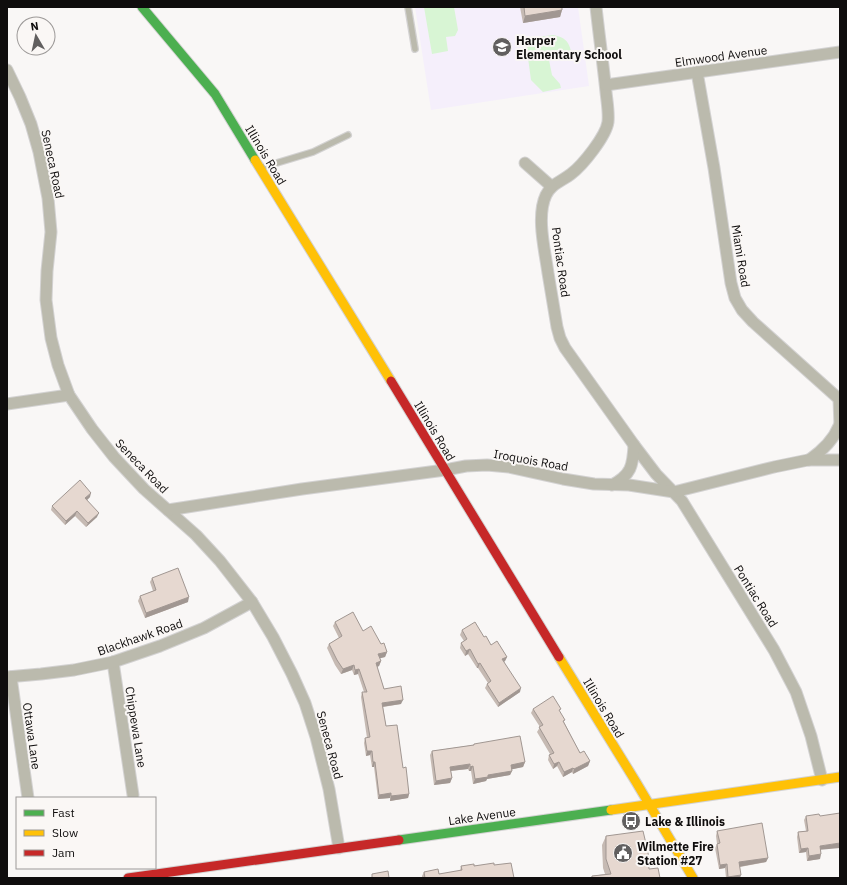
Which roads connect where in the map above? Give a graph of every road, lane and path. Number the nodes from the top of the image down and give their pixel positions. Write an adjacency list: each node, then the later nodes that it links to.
1 (142, 7): 11 (street, Illinois Road)
2 (408, 7): 4 (lane)
3 (596, 7): 8 (street)
4 (415, 49)
5 (840, 52): 7 (street, Elmwood Avenue)
6 (7, 70): 13 (street, Seneca Road)
7 (697, 72): 8 (street, Elmwood Avenue); 14 (street, Miami Road)
8 (606, 85): 12 (street)
9 (348, 135): 11 (lane)
10 (525, 163): 12 (street)
11 (260, 168): 20 (street, Illinois Road)
12 (551, 186): 17 (street, Pontiac Road)
13 (69, 395): 15 (street); 23 (street, Seneca Road)
14 (839, 398): 16 (street, Miami Road)
15 (7, 404)
16 (840, 427): 18 (street, Miami Road)
17 (634, 446): 21 (street); 22 (street, Pontiac Road)
18 (808, 460): 19 (street, Iroquois Road); 22 (street, Iroquois Road)
19 (840, 460)
20 (445, 470): 21 (street, Iroquois Road); 23 (street, Iroquois Road); 31 (street, Illinois Road)
21 (612, 485): 22 (street, Iroquois Road)
22 (674, 492): 28 (street, Pontiac Road)
23 (168, 510): 24 (street, Seneca Road)
24 (252, 602): 25 (street, Blackhawk Road); 32 (street, Seneca Road)
25 (113, 662): 26 (street, Blackhawk Road); 30 (street, Chippewa Lane)
26 (9, 677): 29 (street, Ottawa Lane)
27 (840, 777): 28 (street, Lake Avenue)
28 (822, 780): 31 (street, Lake Avenue)
29 (28, 797)
30 (134, 797)
31 (649, 805): 32 (street, Lake Avenue); 34 (street, Illinois Road)
32 (339, 848): 33 (street, Lake Avenue)
33 (128, 878)
34 (693, 878)

